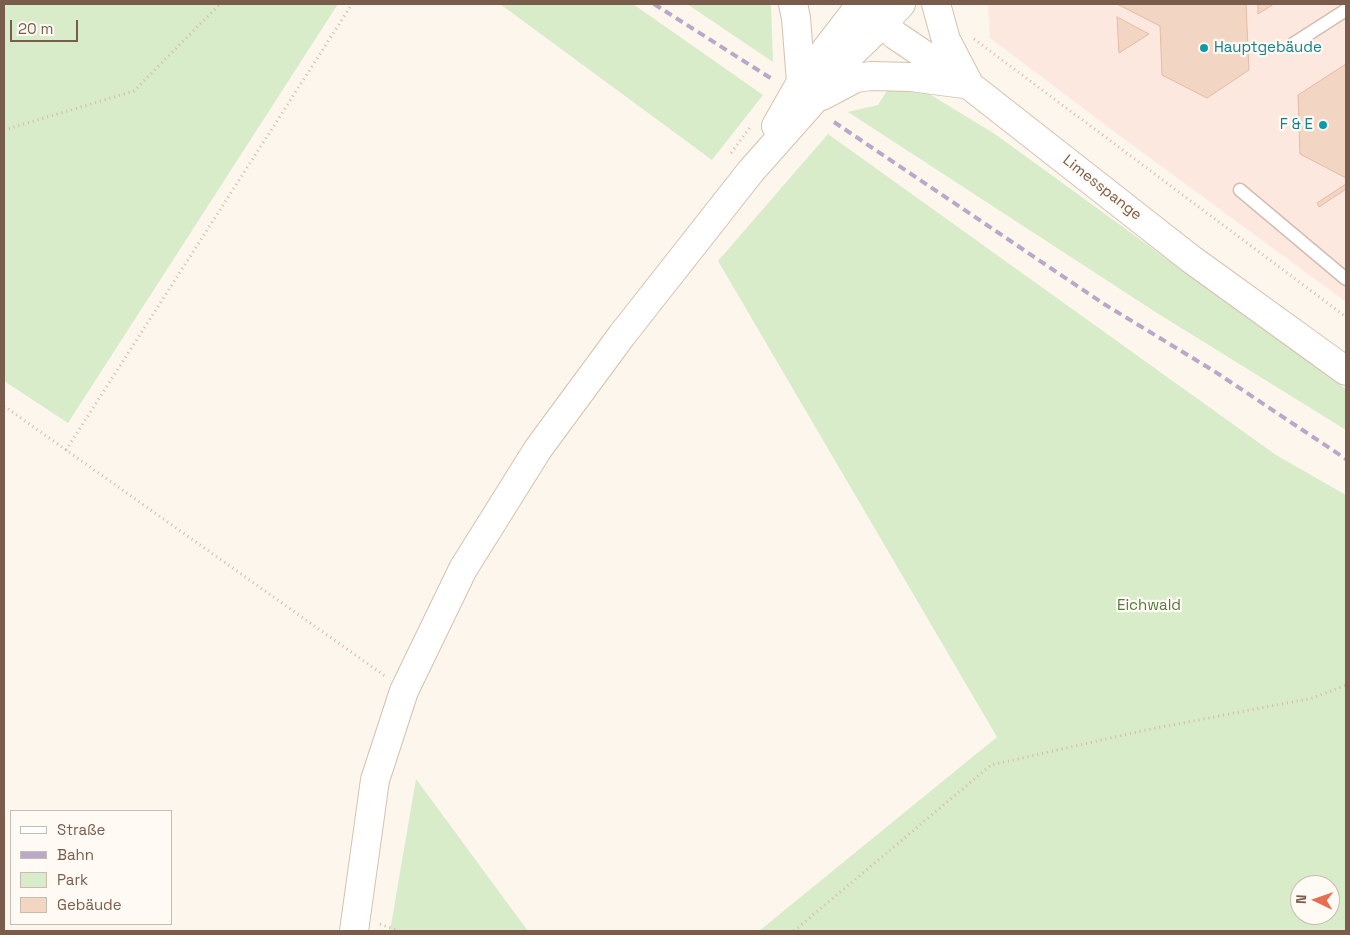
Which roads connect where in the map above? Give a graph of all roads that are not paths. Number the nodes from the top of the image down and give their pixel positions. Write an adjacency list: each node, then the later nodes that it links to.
1 (793, 4): 8 (main road)
2 (860, 4): 5 (main road, Limesspange); 8 (main road)
3 (936, 4): 7 (main road)
4 (1346, 10): 6 (lane)
5 (892, 14): 7 (main road, Limesspange); 8 (main road)
6 (1293, 44)
7 (970, 85): 8 (main road); 11 (main road, Limesspange)
8 (807, 91): 12 (main road)
9 (1240, 190): 10 (lane)
10 (1346, 278)
11 (1346, 371)
12 (365, 927)

